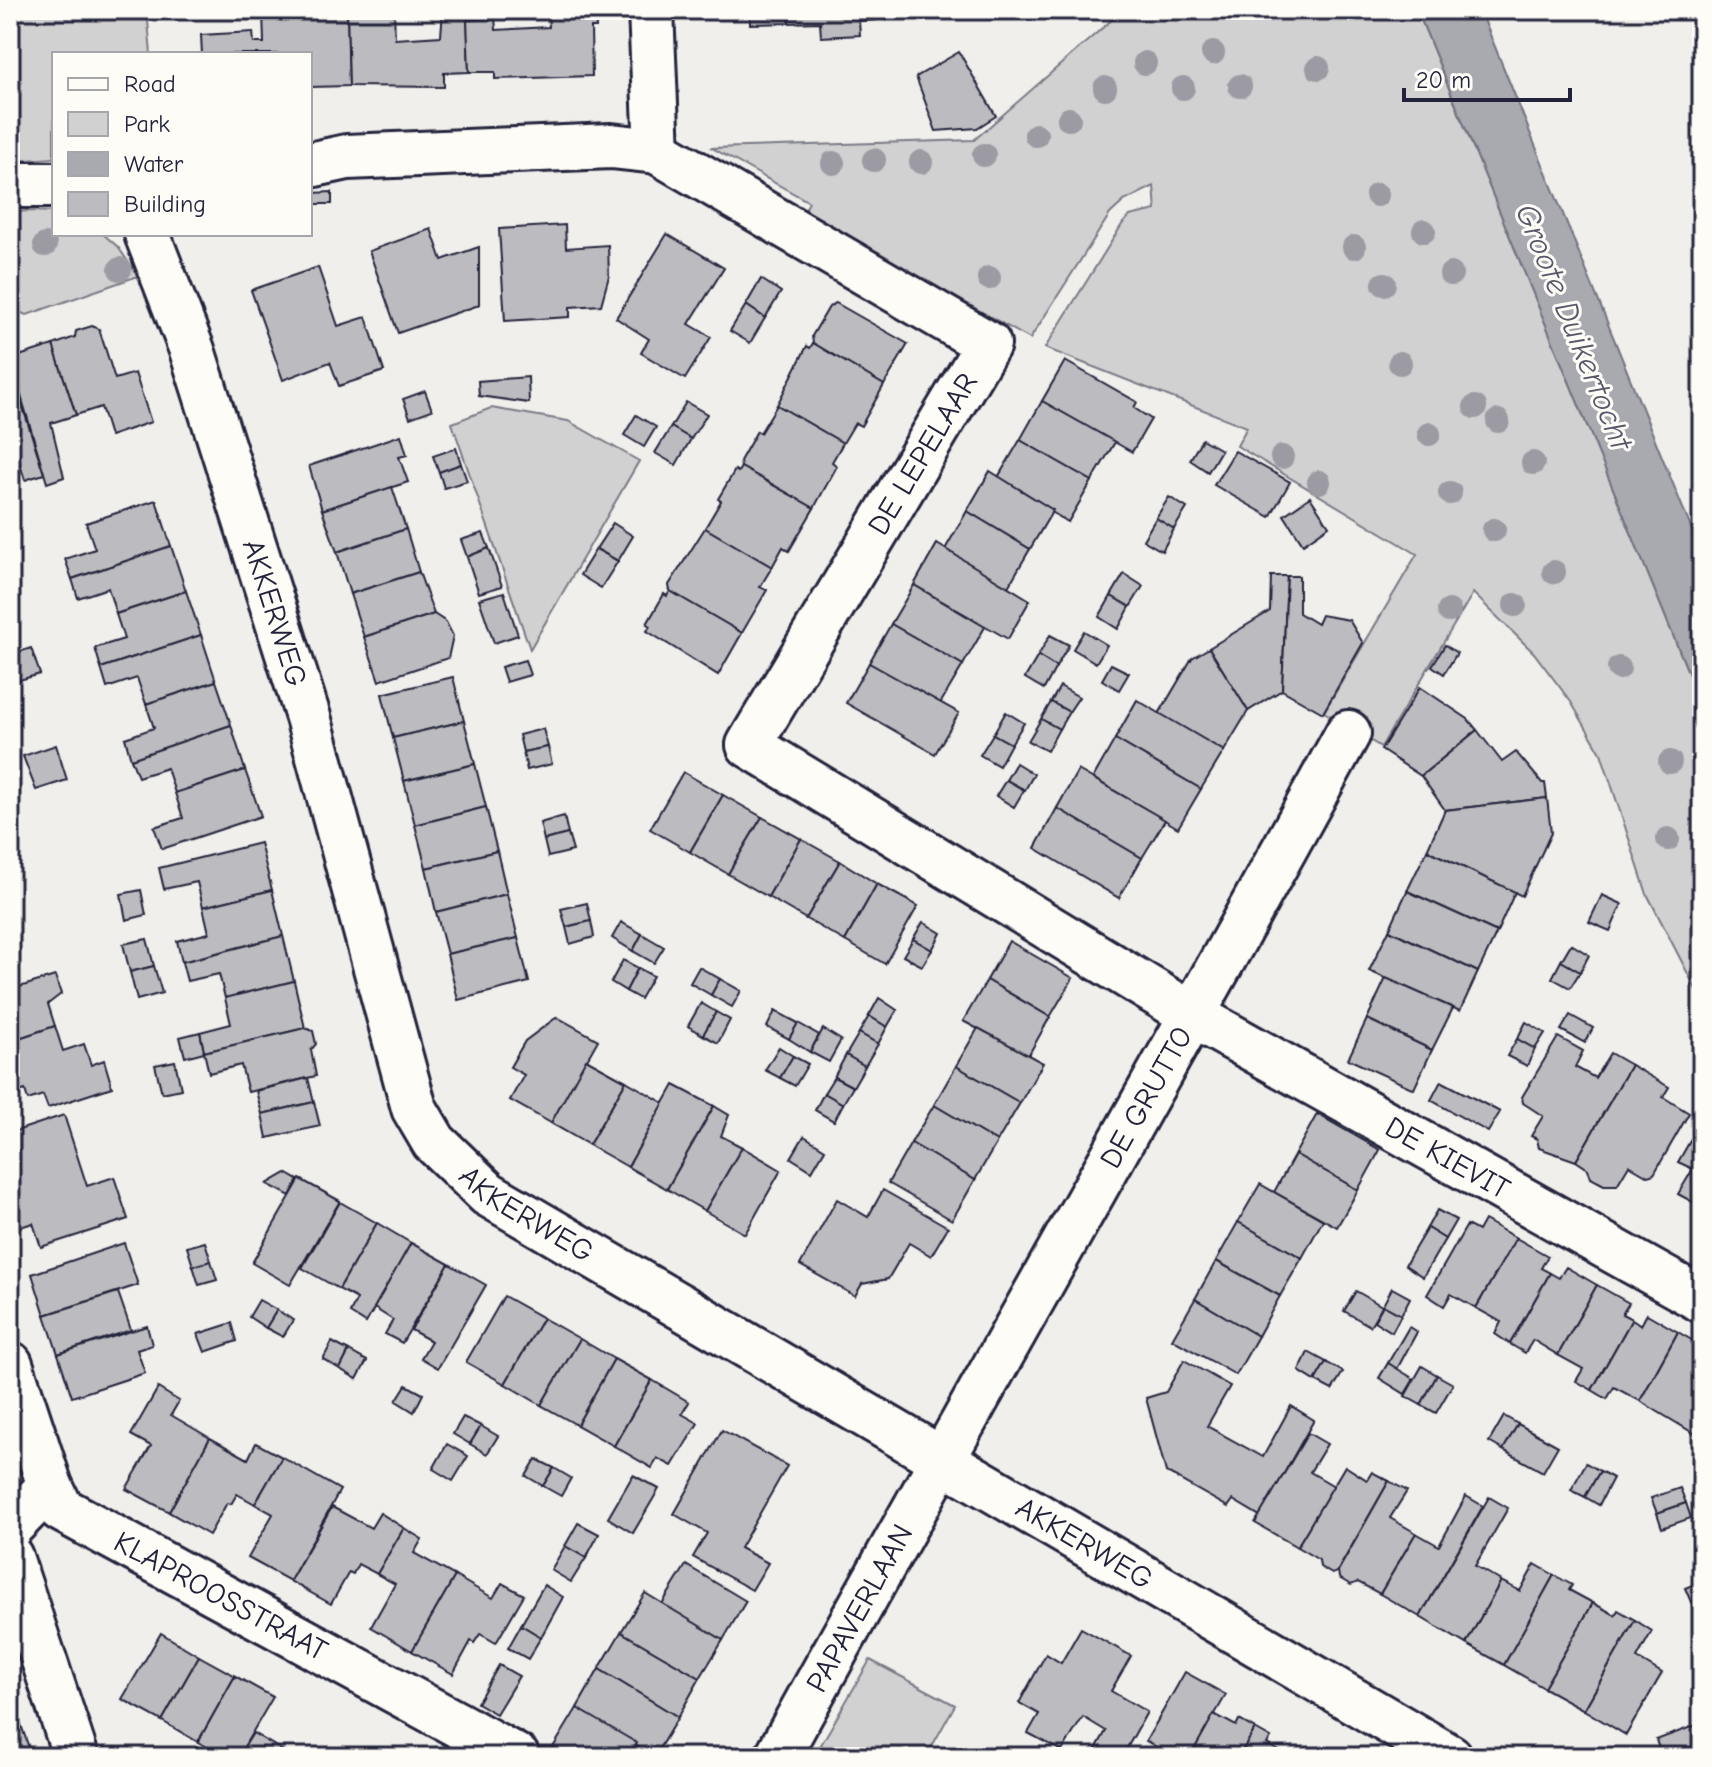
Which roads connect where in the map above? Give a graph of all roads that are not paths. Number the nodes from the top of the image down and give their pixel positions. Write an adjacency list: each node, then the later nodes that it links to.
1 (651, 10): 2 (street)
2 (657, 151): 3 (street, DE LEPELAAR); 8 (street, DE LEPELAAR)
3 (312, 165)
4 (10, 185): 5 (street)
5 (52, 185)
6 (148, 236): 11 (street, AKKERWEG)
7 (1348, 733): 8 (street, DE GRUTTO)
8 (1194, 1016): 9 (street, DE KIEVIT); 11 (street, DE GRUTTO)
9 (1702, 1300)
10 (10, 1364): 12 (street, KLAPROOSSTRAAT)
11 (941, 1458): 17 (street, PAPAVERLAAN); 18 (street, AKKERWEG)
12 (50, 1486): 13 (street); 16 (street, KLAPROOSSTRAAT)
13 (10, 1527)
14 (10, 1557): 15 (street)
15 (76, 1757)
16 (517, 1757)
17 (777, 1757)
18 (1450, 1757)

